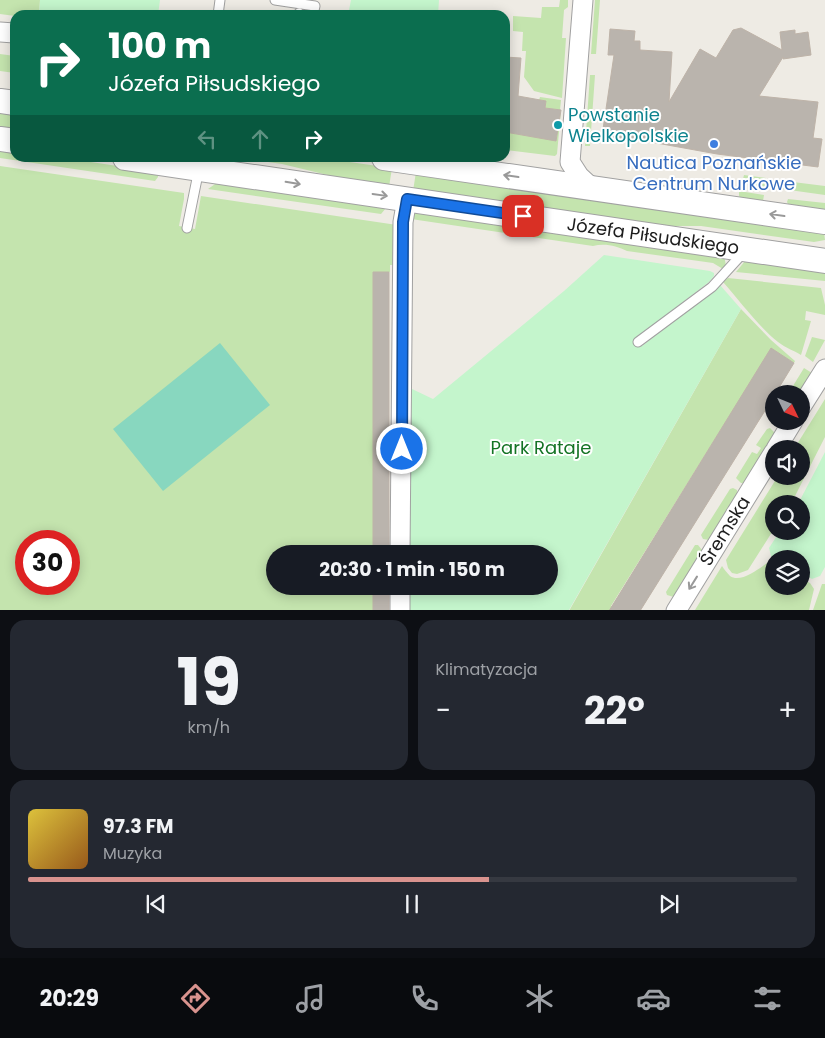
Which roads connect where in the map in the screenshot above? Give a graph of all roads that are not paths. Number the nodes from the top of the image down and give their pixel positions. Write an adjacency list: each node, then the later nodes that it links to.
1 (275, 0): 3 (lane)
2 (583, 0): 6 (street)
3 (314, 10)
4 (174, 162): 7 (street, Józefa Piłsudskiego)
5 (445, 162): 8 (street, one-way to 5)
6 (570, 162): 8 (street); 9 (street)
7 (210, 165): 10 (street, Józefa Piłsudskiego, one-way to 10); 12 (lane)
8 (541, 180): 9 (street)
9 (592, 188): 11 (street, one-way to 9)
10 (407, 199): 13 (street, Józefa Piłsudskiego); 19 (street)
11 (825, 222)
12 (187, 228)
13 (747, 250): 14 (street, Józefa Piłsudskiego); 15 (lane)
14 (825, 261)
15 (638, 342)
16 (825, 369): 17 (street)
17 (810, 393)
18 (765, 467): 22 (street, Śremska, one-way to 22)
19 (400, 545)
20 (400, 595): 21 (street)
21 (400, 610)
22 (676, 610)

